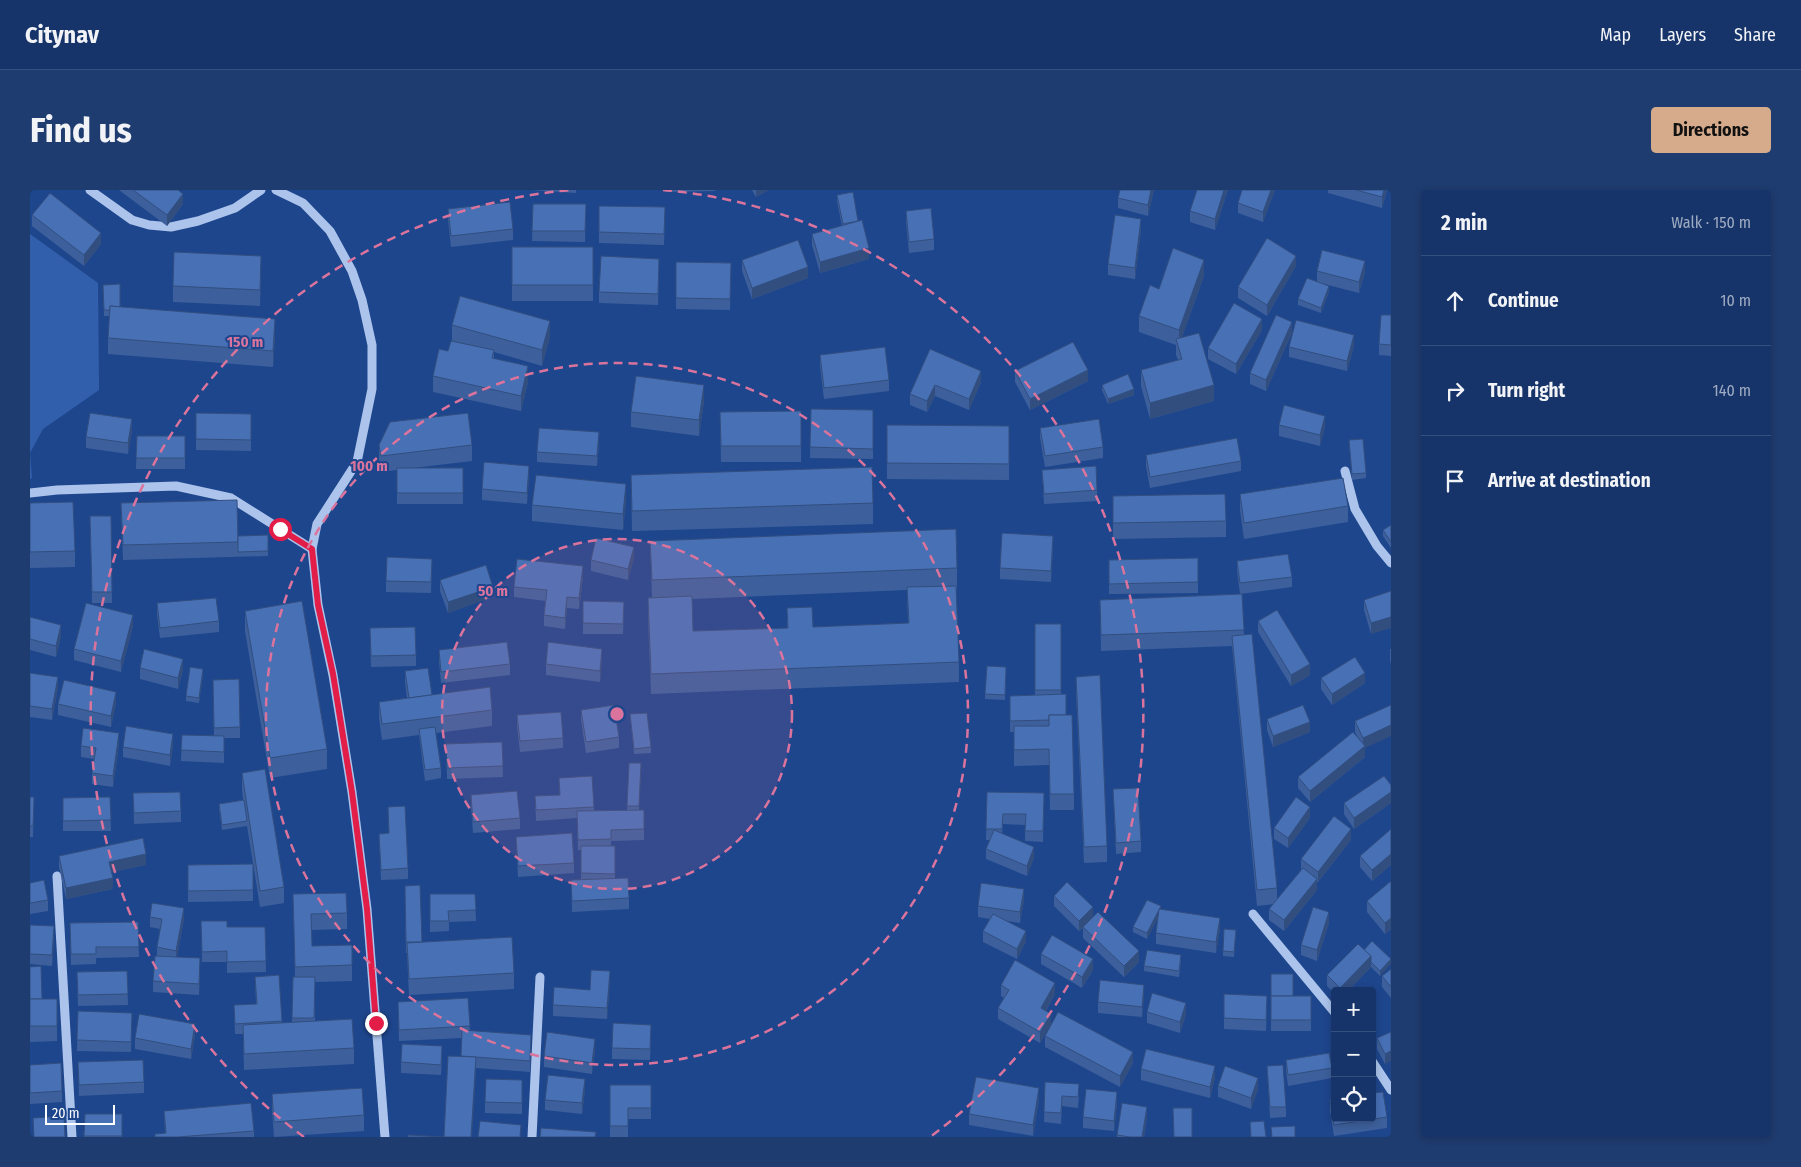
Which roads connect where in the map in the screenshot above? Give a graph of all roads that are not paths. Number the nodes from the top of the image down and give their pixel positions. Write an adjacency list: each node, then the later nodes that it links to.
1 (90, 190): 2 (street)
2 (261, 190)
3 (276, 190): 6 (street)
4 (1346, 471): 7 (street)
5 (30, 493): 6 (street)
6 (312, 549): 15 (street)
7 (1391, 563)
8 (57, 876): 14 (street)
9 (1253, 914): 11 (street)
10 (540, 977): 16 (street)
11 (1331, 1008)
12 (1376, 1067): 13 (street)
13 (1391, 1090)
14 (72, 1137)
15 (385, 1137)
16 (532, 1137)

